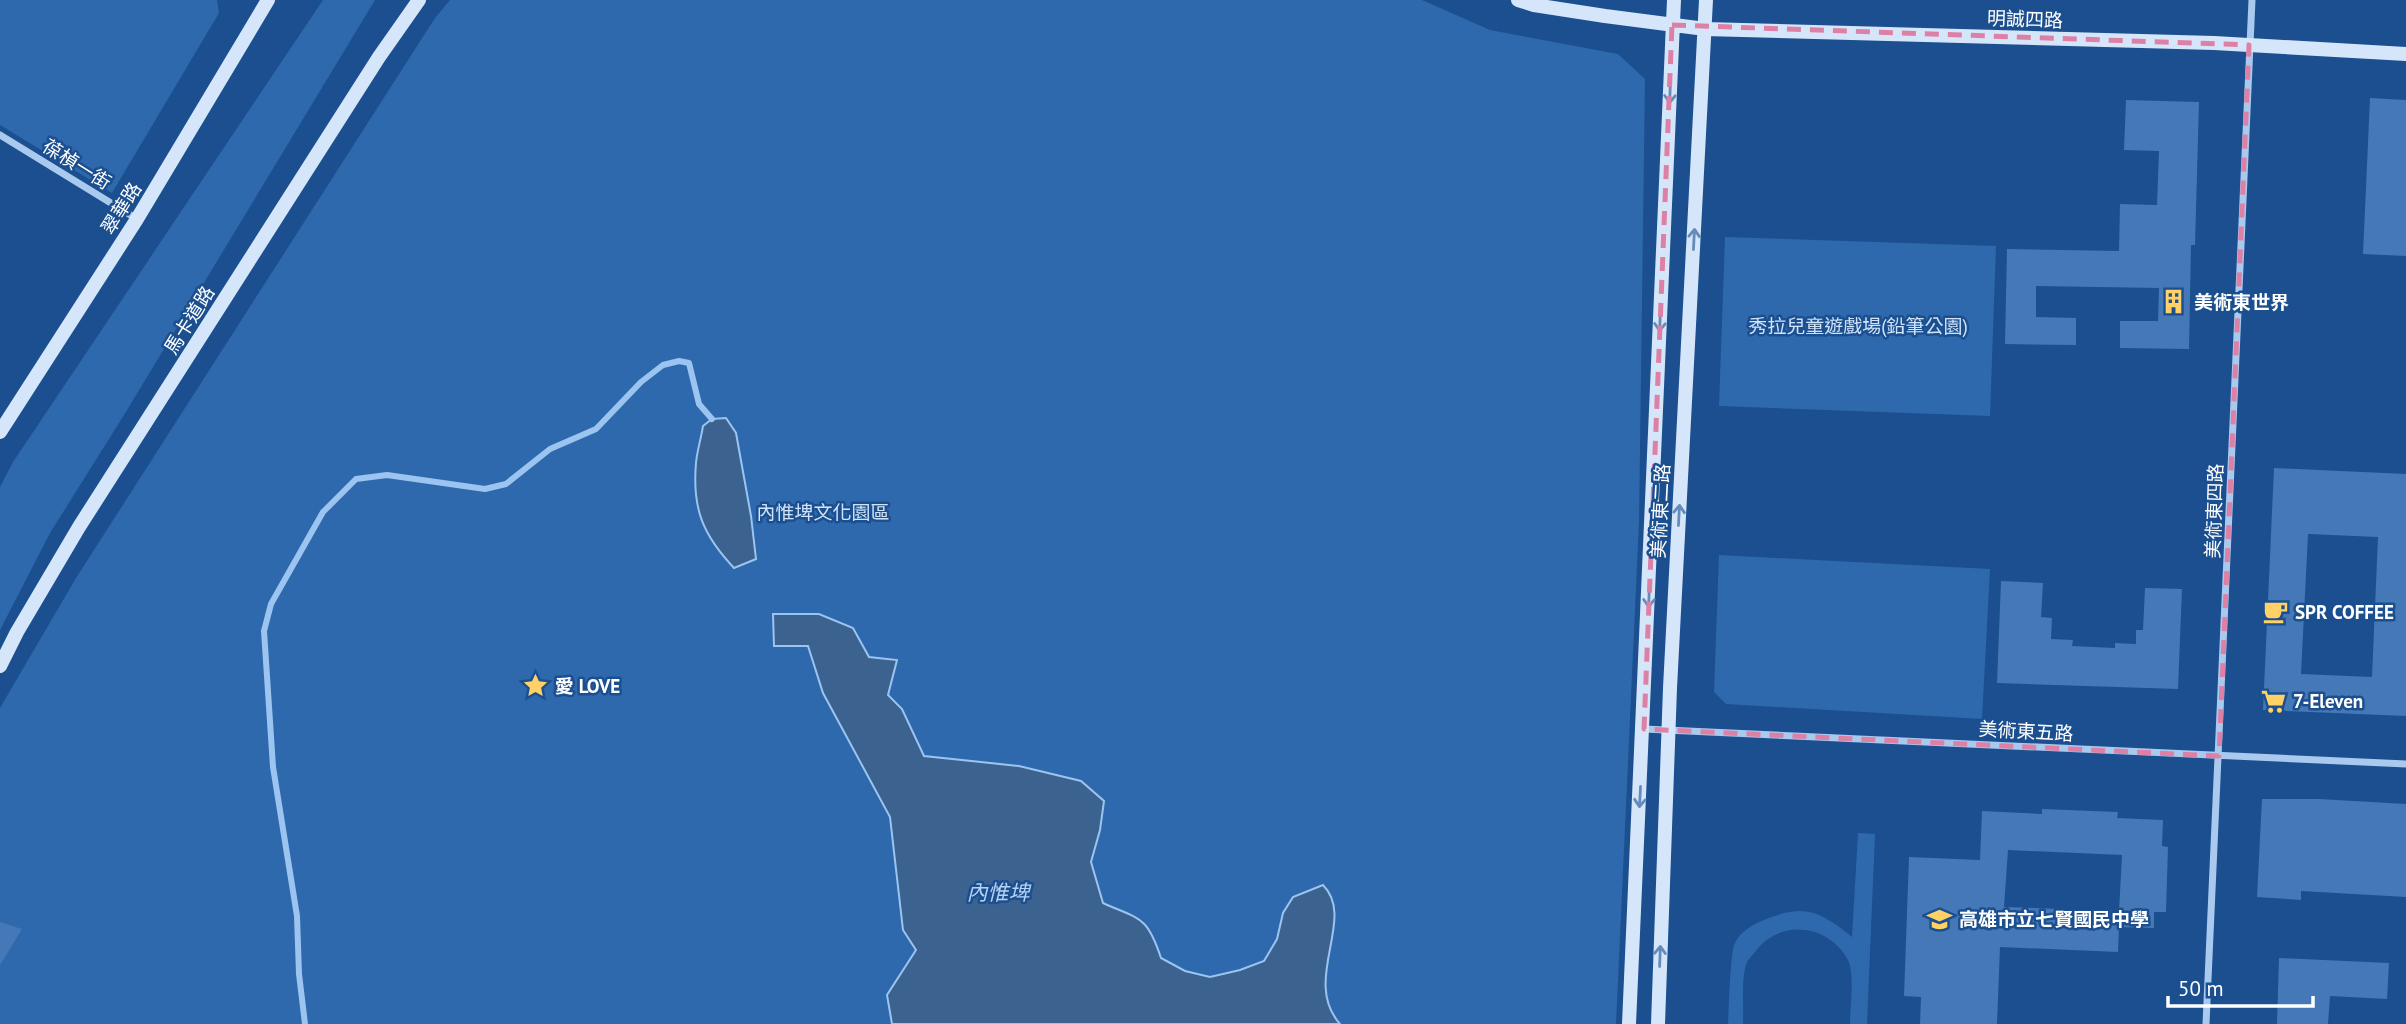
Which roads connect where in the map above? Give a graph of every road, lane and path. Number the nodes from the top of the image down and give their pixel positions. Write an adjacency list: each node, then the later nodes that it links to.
1 (268, 0): 12 (street, 翠華路)
2 (419, 0): 14 (street, 馬卡道路)
3 (1518, 0): 7 (street, 明誠四路)
4 (1674, 0): 7 (street, 美術東二路)
5 (1706, 0): 8 (street, 美術東二路)
6 (2252, 0): 9 (street, 美術東四路)
7 (1672, 25): 8 (street, 明誠四路); 15 (street, 美術東二路, one-way to 15)
8 (1705, 29): 9 (street, 明誠四路); 16 (street, 美術東二路, one-way to 8)
9 (2249, 45): 10 (street, 明誠四路); 17 (street, 美術東四路)
10 (2406, 54)
11 (0, 135): 12 (street, 葆楨一街)
12 (137, 219): 13 (street, 翠華路)
13 (0, 432)
14 (0, 666)
15 (1644, 729): 16 (street, 美術東五路); 19 (street, 美術東二路, one-way to 19)
16 (1669, 730): 17 (street, 美術東五路); 20 (street, 美術東二路, one-way to 16)
17 (2219, 756): 18 (street, 美術東五路); 21 (street, 美術東四路)
18 (2406, 764)
19 (1629, 1024)
20 (1658, 1024)
21 (2206, 1024)

